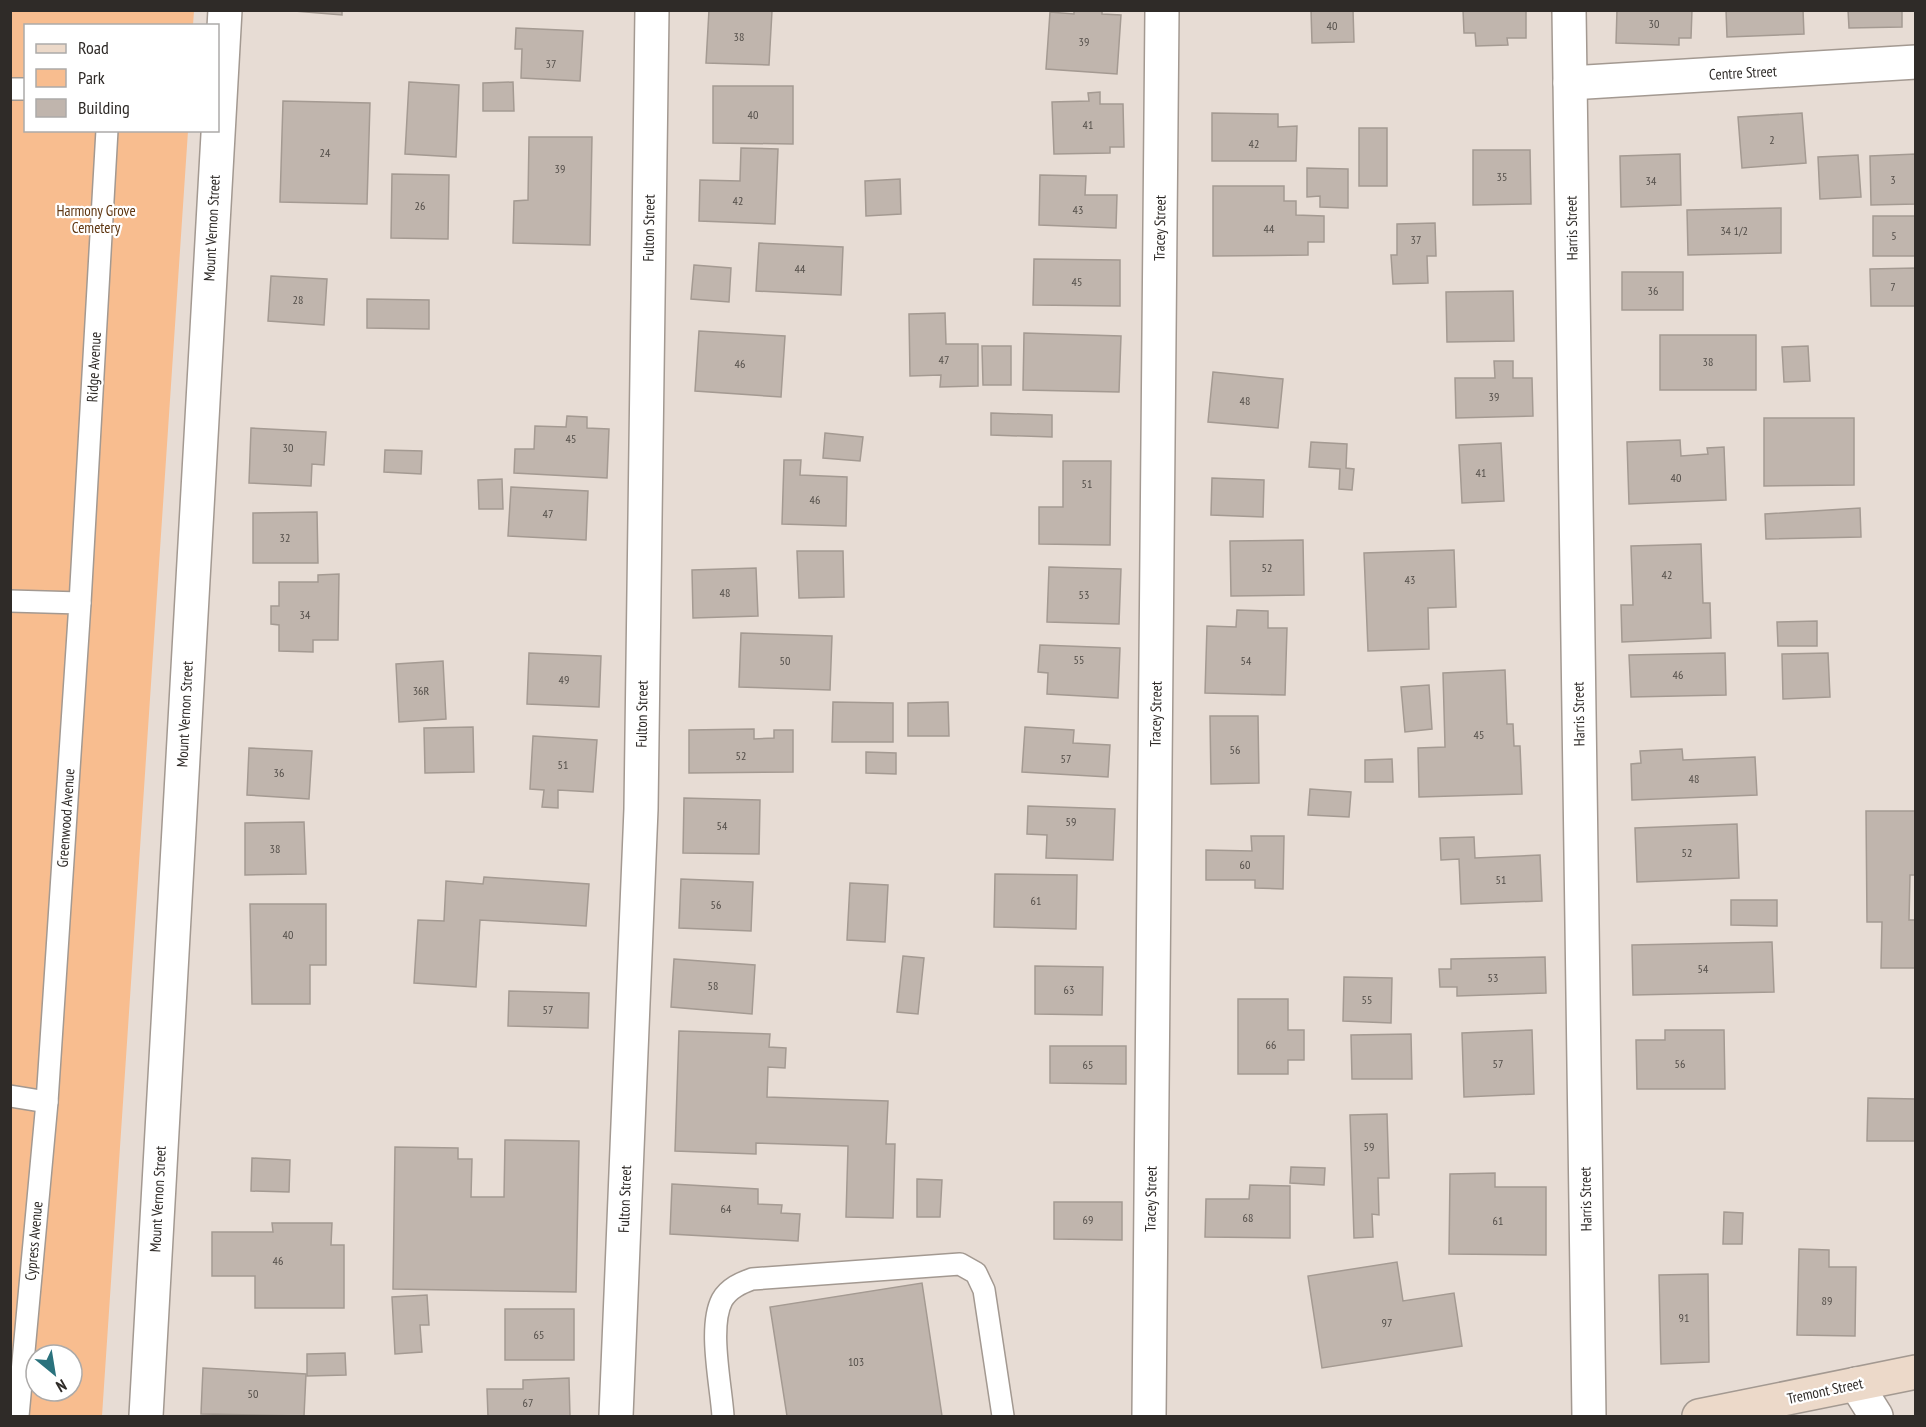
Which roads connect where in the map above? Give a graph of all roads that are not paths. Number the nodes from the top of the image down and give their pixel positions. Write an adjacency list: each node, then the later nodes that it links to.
1 (225, 10): 7 (street, Mount Vernon Street)
2 (652, 10): 19 (street, Fulton Street)
3 (1162, 10): 22 (street, Tracey Street)
4 (1569, 10): 6 (street, Harris Street)
5 (1916, 62): 6 (street, Centre Street)
6 (1570, 83): 23 (street, Harris Street)
7 (219, 117)
8 (107, 132): 11 (lane, Ridge Avenue)
9 (218, 132): 18 (street, Mount Vernon Street)
10 (10, 601): 11 (lane)
11 (80, 603): 13 (lane, Greenwood Avenue)
12 (10, 1096): 13 (lane)
13 (47, 1102): 14 (lane, Cypress Avenue)
14 (17, 1349): 17 (lane, Cypress Avenue)
15 (1916, 1372): 16 (street, Tremont Street)
16 (1856, 1384): 24 (street, Tremont Street); 25 (street)
17 (18, 1416)
18 (146, 1416)
19 (616, 1416)
20 (723, 1416): 21 (lane)
21 (1003, 1416)
22 (1149, 1416)
23 (1589, 1416)
24 (1699, 1416)
25 (1876, 1416)

